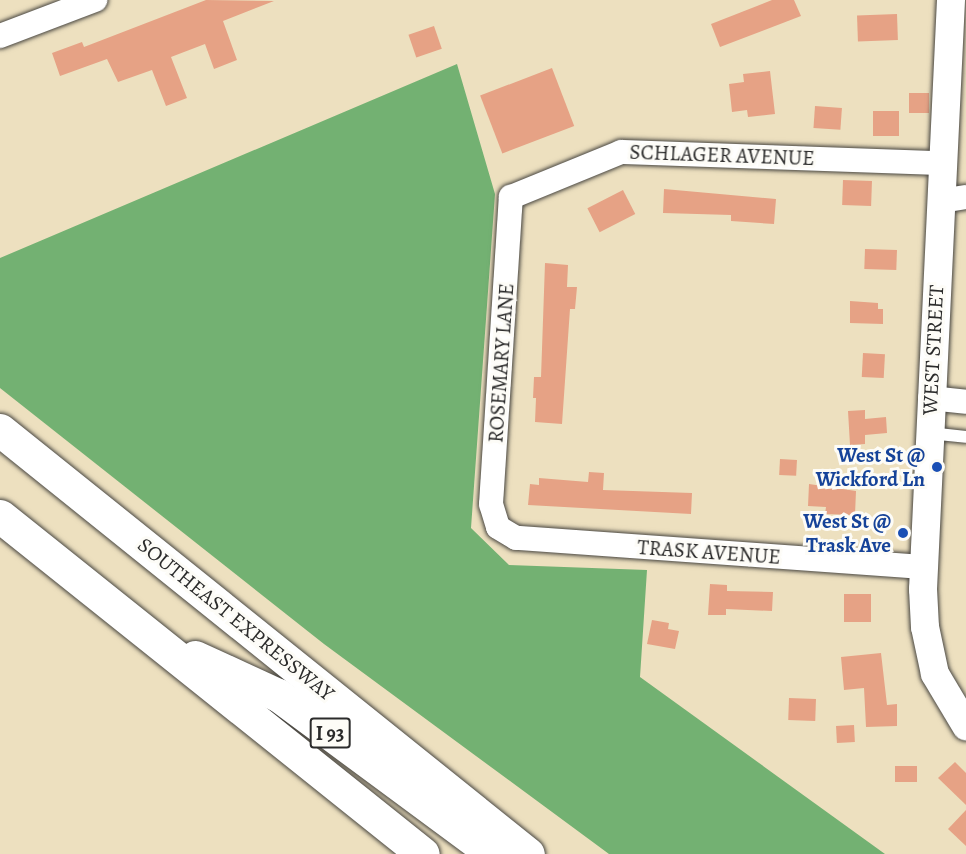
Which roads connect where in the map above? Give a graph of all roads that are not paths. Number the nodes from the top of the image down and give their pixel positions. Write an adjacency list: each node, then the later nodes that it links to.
1 (95, 0): 3 (street)
2 (951, 0): 4 (street, WEST STREET)
3 (0, 36)
4 (942, 163): 5 (street, SCHLAGER AVENUE); 6 (street, WEST STREET)
5 (511, 197): 13 (street, ROSEMARY LANE)
6 (953, 199): 7 (street, WEST STREET)
7 (930, 398): 8 (street); 10 (street, WEST STREET)
8 (966, 402)
9 (0, 430): 15 (highway, SOUTHEAST EXPRESSWAY / I 93)
10 (929, 433): 11 (lane); 14 (street, WEST STREET)
11 (966, 437)
12 (0, 516): 16 (highway, I 93)
13 (498, 527): 14 (street, TRASK AVENUE)
14 (923, 567): 18 (street, WEST STREET)
15 (194, 585): 17 (highway, I 93); 22 (highway, SOUTHEAST EXPRESSWAY / I 93)
16 (152, 638): 17 (highway, I 93); 19 (highway, I 93)
17 (278, 694): 20 (highway, I 93); 21 (highway, I 93)
18 (966, 726)
19 (423, 854)
20 (473, 854)
21 (493, 854)
22 (528, 854)

